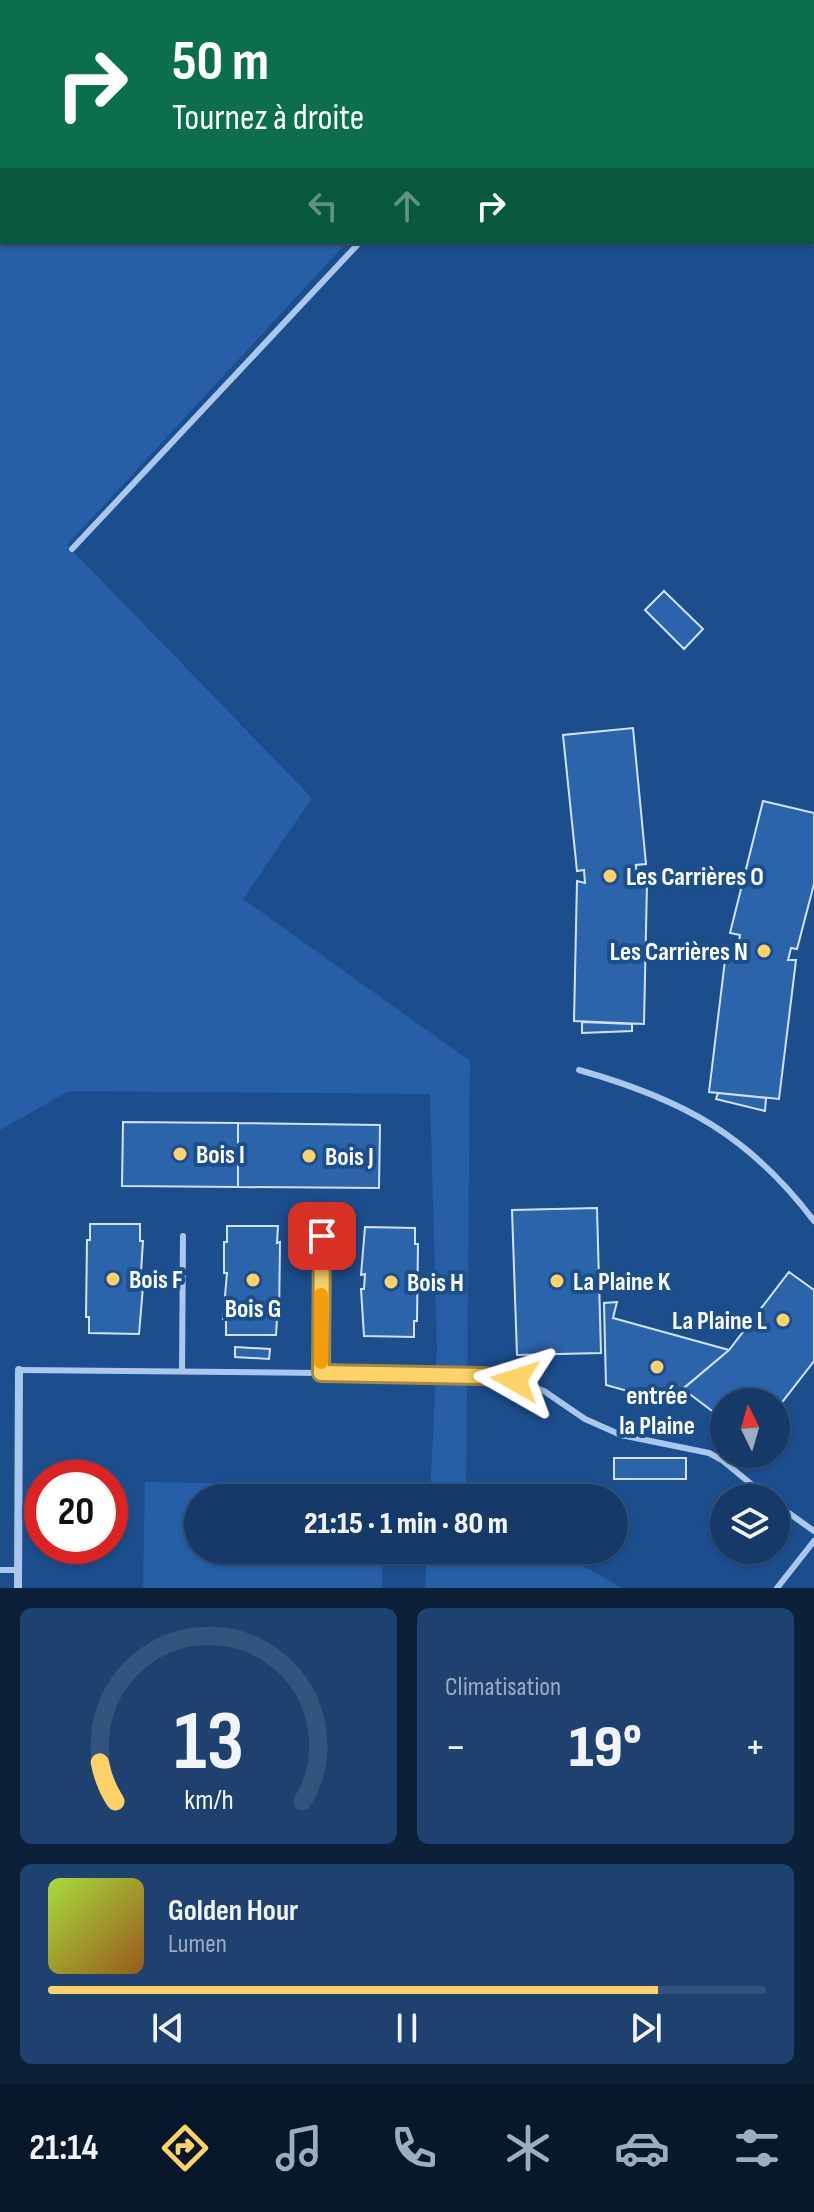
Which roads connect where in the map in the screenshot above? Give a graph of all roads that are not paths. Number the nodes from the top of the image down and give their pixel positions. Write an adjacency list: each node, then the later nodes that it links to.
1 (358, 244): 2 (lane)
2 (72, 549)
3 (579, 1070): 4 (lane)
4 (814, 1221)
5 (183, 1236): 8 (lane)
6 (322, 1236): 9 (lane)
7 (19, 1370): 8 (lane); 15 (street)
8 (182, 1371): 9 (lane)
9 (321, 1373): 10 (lane)
10 (750, 1484)
11 (790, 1514): 12 (lane)
12 (814, 1531)
13 (814, 1541): 16 (lane)
14 (0, 1570): 15 (lane)
15 (18, 1570): 17 (street)
16 (778, 1586)
17 (18, 1588)

